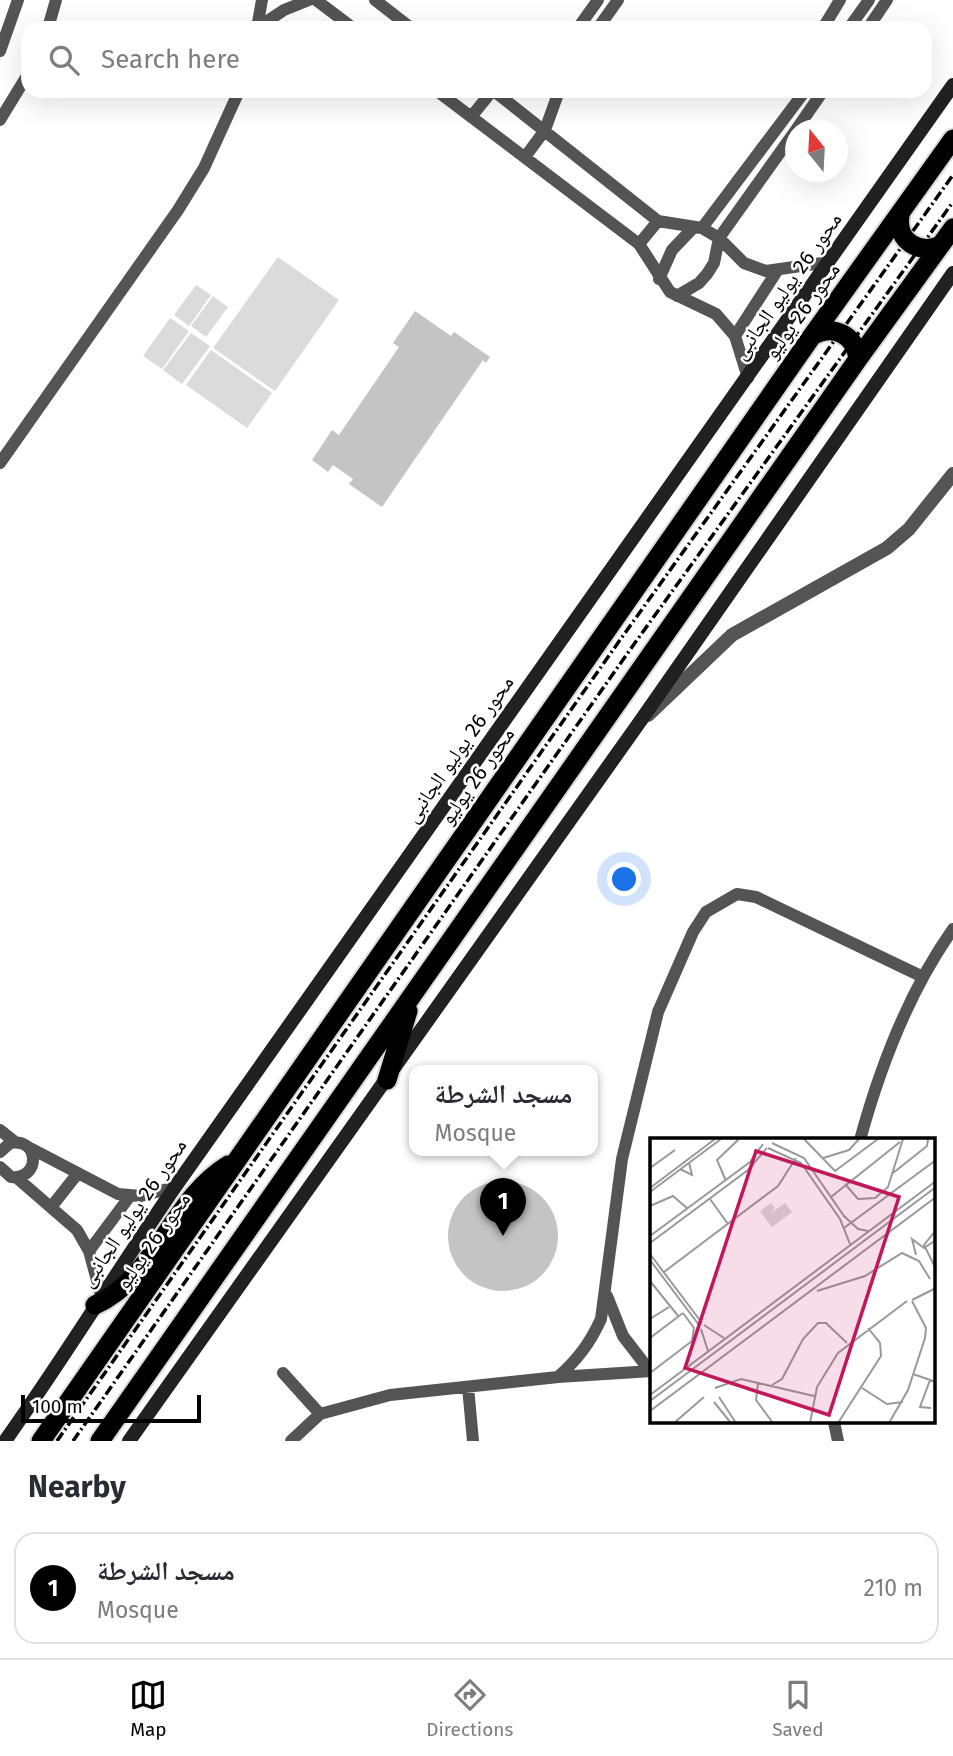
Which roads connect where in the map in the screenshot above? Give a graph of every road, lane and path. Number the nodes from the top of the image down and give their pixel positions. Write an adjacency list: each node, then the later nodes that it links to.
1 (18, 0): 22 (street)
2 (56, 0): 12 (street)
3 (262, 0): 13 (street)
4 (309, 0): 14 (street)
5 (316, 0): 15 (street)
6 (375, 0): 16 (street)
7 (598, 0): 17 (street)
8 (618, 0): 18 (street)
9 (840, 0): 19 (street)
10 (869, 0): 20 (street)
11 (887, 0): 21 (street)
12 (50, 21)
13 (258, 21)
14 (268, 21)
15 (344, 21)
16 (402, 21)
17 (583, 21)
18 (603, 21)
19 (827, 21)
20 (854, 21)
21 (873, 21)
22 (0, 51)
23 (953, 85): 48 (main road, محور 26 يوليو الجانبى)
24 (21, 86): 34 (street)
25 (236, 98): 57 (street)
26 (446, 98): 32 (street)
27 (487, 98): 32 (street)
28 (502, 98): 35 (street)
29 (556, 98): 35 (street)
30 (800, 98): 37 (street)
31 (818, 98): 33 (street)
32 (471, 117): 40 (street)
33 (804, 119)
34 (0, 120)
35 (545, 130): 40 (street); 42 (street)
36 (953, 139): 41 (highway, محور 26 يوليو)
37 (765, 145): 39 (street); 43 (street)
38 (785, 145): 39 (street)
39 (778, 155): 45 (street)
40 (525, 157): 46 (street)
41 (900, 216): 47 (highway); 54 (highway, محور 26 يوليو)
42 (658, 221): 43 (street); 46 (street)
43 (698, 227): 45 (street); 51 (street)
44 (953, 228): 47 (highway)
45 (719, 239): 49 (street); 52 (street)
46 (639, 244): 51 (street)
47 (941, 245): 55 (highway)
48 (829, 262): 49 (street); 56 (main road, محور 26 يوليو الجانبى)
49 (777, 271): 53 (street)
50 (953, 273): 59 (main road)
51 (659, 279): 52 (street)
52 (677, 296): 53 (street)
53 (734, 336): 56 (street)
54 (812, 336): 55 (highway); 69 (highway, محور 26 يوليو)
55 (858, 359): 62 (highway)
56 (748, 378): 73 (main road, محور 26 يوليو الجانبى)
57 (0, 463)
58 (953, 474): 59 (street)
59 (639, 723): 63 (main road)
60 (953, 929): 61 (street)
61 (923, 977): 65 (street); 77 (street)
62 (414, 993): 63 (highway); 87 (highway)
63 (387, 1080): 88 (main road)
64 (0, 1130): 66 (street)
65 (861, 1138)
66 (15, 1142): 67 (street); 68 (street)
67 (30, 1148): 71 (street); 72 (street)
68 (0, 1152)
69 (239, 1160): 78 (highway); 86 (highway, محور 26 يوليو)
70 (0, 1167): 72 (street)
71 (78, 1173): 74 (street); 75 (street)
72 (17, 1178): 75 (street)
73 (175, 1187): 74 (street); 78 (main road, محور 26 يوليو الجانبى)
74 (130, 1196): 76 (street)
75 (52, 1206): 76 (street)
76 (89, 1251): 78 (street)
77 (606, 1295): 79 (street); 82 (street)
78 (98, 1300): 85 (main road, محور 26 يوليو الجانبى)
79 (650, 1370)
80 (650, 1371): 82 (street)
81 (283, 1373): 84 (street)
82 (558, 1377): 83 (street)
83 (468, 1387): 84 (street); 90 (street)
84 (320, 1414): 89 (street)
85 (5, 1441)
86 (41, 1441)
87 (100, 1441)
88 (129, 1441)
89 (291, 1441)
90 (473, 1441)

